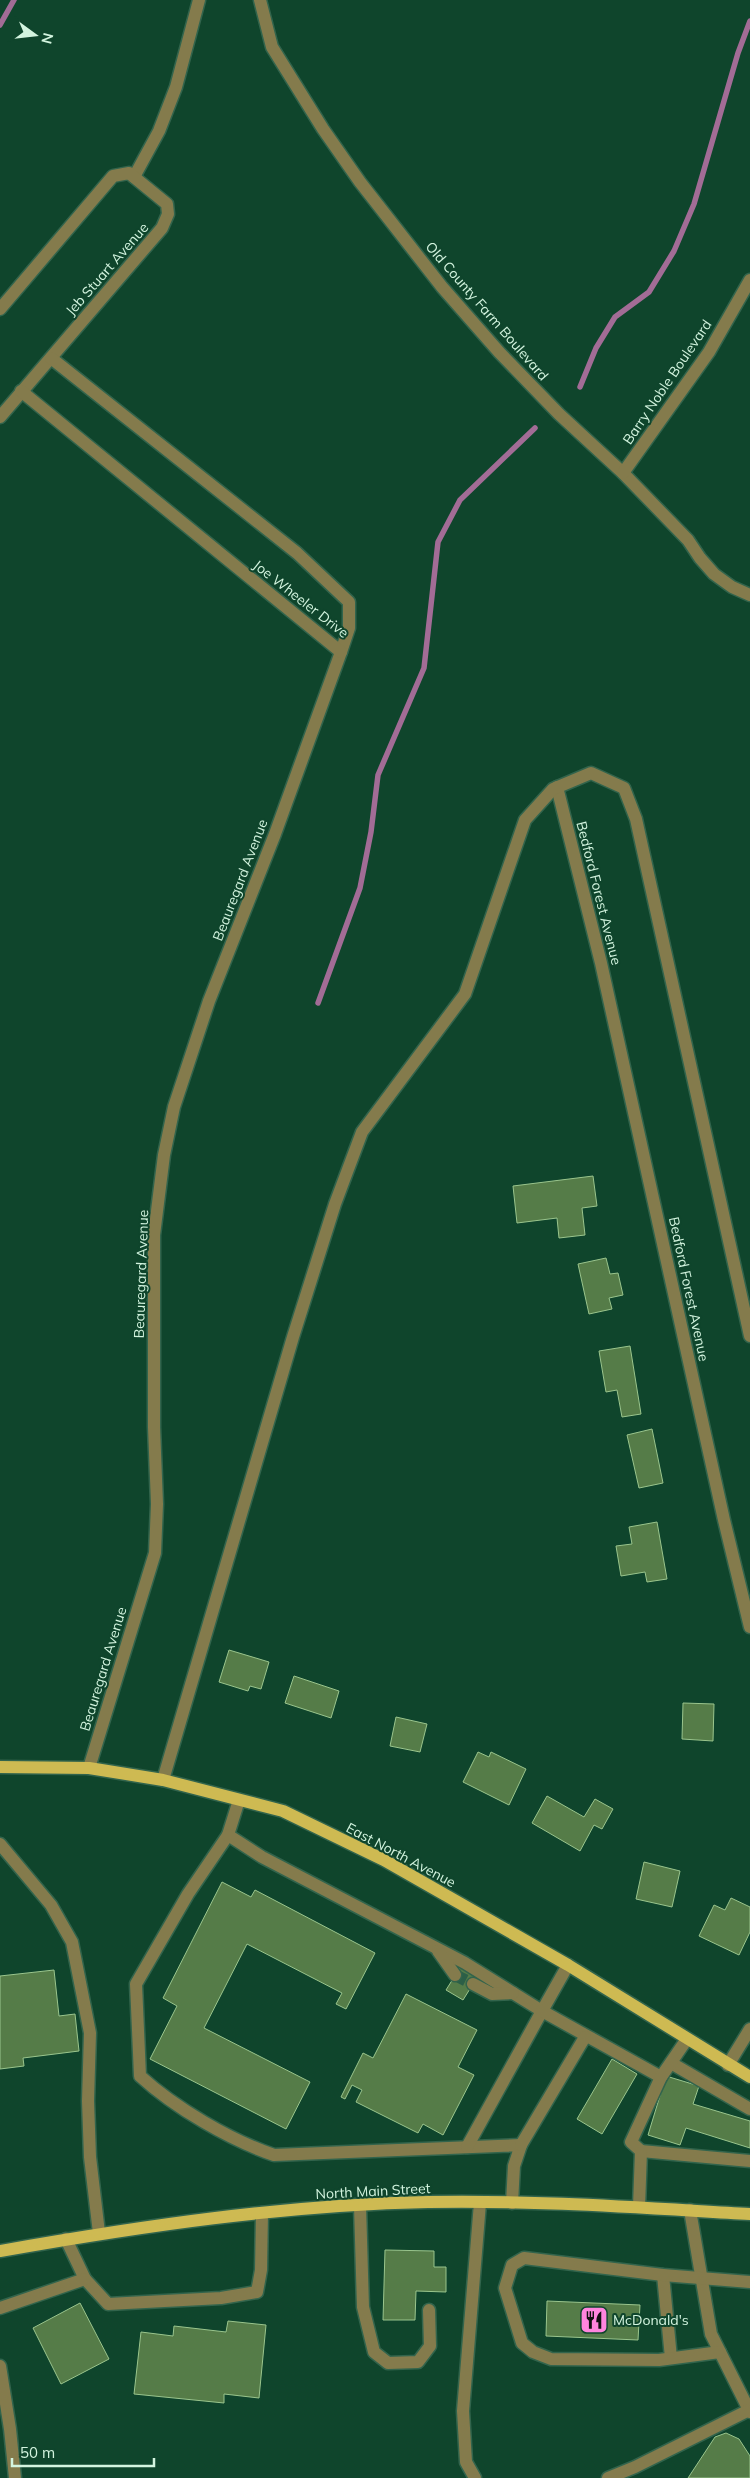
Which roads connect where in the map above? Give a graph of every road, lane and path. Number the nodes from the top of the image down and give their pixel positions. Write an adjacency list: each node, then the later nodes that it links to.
1 (199, 0): 3 (street)
2 (260, 0): 9 (street, Old County Farm Boulevard)
3 (134, 177): 5 (street); 6 (street, Jeb Stuart Avenue)
4 (750, 280): 9 (street, Barry Noble Boulevard)
5 (0, 309)
6 (51, 358): 7 (street, Jeb Stuart Avenue); 11 (street, Joe Wheeler Drive)
7 (21, 391): 8 (street, Jeb Stuart Avenue); 11 (street, Joe Wheeler Drive)
8 (0, 417)
9 (623, 473): 10 (street, Old County Farm Boulevard)
10 (750, 595)
11 (341, 652): 16 (street, Beauregard Avenue)
12 (557, 787): 13 (street); 14 (street, Bedford Forest Avenue); 17 (street)
13 (750, 1336)
14 (750, 1627)
15 (0, 1767): 16 (main road, East North Avenue)
16 (89, 1768): 17 (main road, East North Avenue)
17 (164, 1780): 18 (main road, East North Avenue)
18 (239, 1800): 19 (street); 22 (main road, East North Avenue)
19 (228, 1835): 21 (street); 36 (street)
20 (0, 1844): 46 (street)
21 (435, 1947): 23 (street); 25 (street)
22 (568, 1964): 26 (street); 29 (main road, East North Avenue)
23 (456, 1975)
24 (472, 1984): 25 (street)
25 (512, 1993): 26 (street)
26 (542, 2011): 28 (street); 36 (street)
27 (750, 2029): 31 (street)
28 (585, 2037): 32 (street); 35 (street)
29 (687, 2039): 30 (street); 31 (main road, East North Avenue)
30 (670, 2063): 32 (street); 34 (street)
31 (728, 2065): 33 (main road, East North Avenue)
32 (661, 2077): 37 (street)
33 (750, 2077)
34 (750, 2109)
35 (521, 2145): 36 (street); 40 (street)
36 (467, 2147)
37 (641, 2151): 38 (street); 42 (street)
38 (750, 2161)
39 (480, 2203): 40 (main road, North Main Street); 41 (main road, North Main Street); 60 (street)
40 (512, 2203): 42 (main road, North Main Street)
41 (360, 2206): 44 (main road, North Main Street); 54 (street)
42 (639, 2207): 43 (main road, North Main Street)
43 (690, 2210): 45 (main road, North Main Street); 51 (street)
44 (262, 2213): 46 (main road, North Main Street); 50 (street)
45 (750, 2214)
46 (99, 2233): 47 (main road, North Main Street)
47 (66, 2239): 48 (main road, North Main Street); 50 (street)
48 (0, 2251)
49 (663, 2275): 51 (street); 56 (street); 56 (street)
50 (85, 2279): 53 (street)
51 (702, 2279): 52 (street); 55 (street)
52 (750, 2282)
53 (0, 2308)
54 (429, 2310)
55 (720, 2352): 56 (street); 58 (street)
56 (671, 2358)
57 (0, 2366): 59 (street)
58 (750, 2411): 61 (street)
59 (15, 2478)
60 (475, 2478)
61 (608, 2478)

